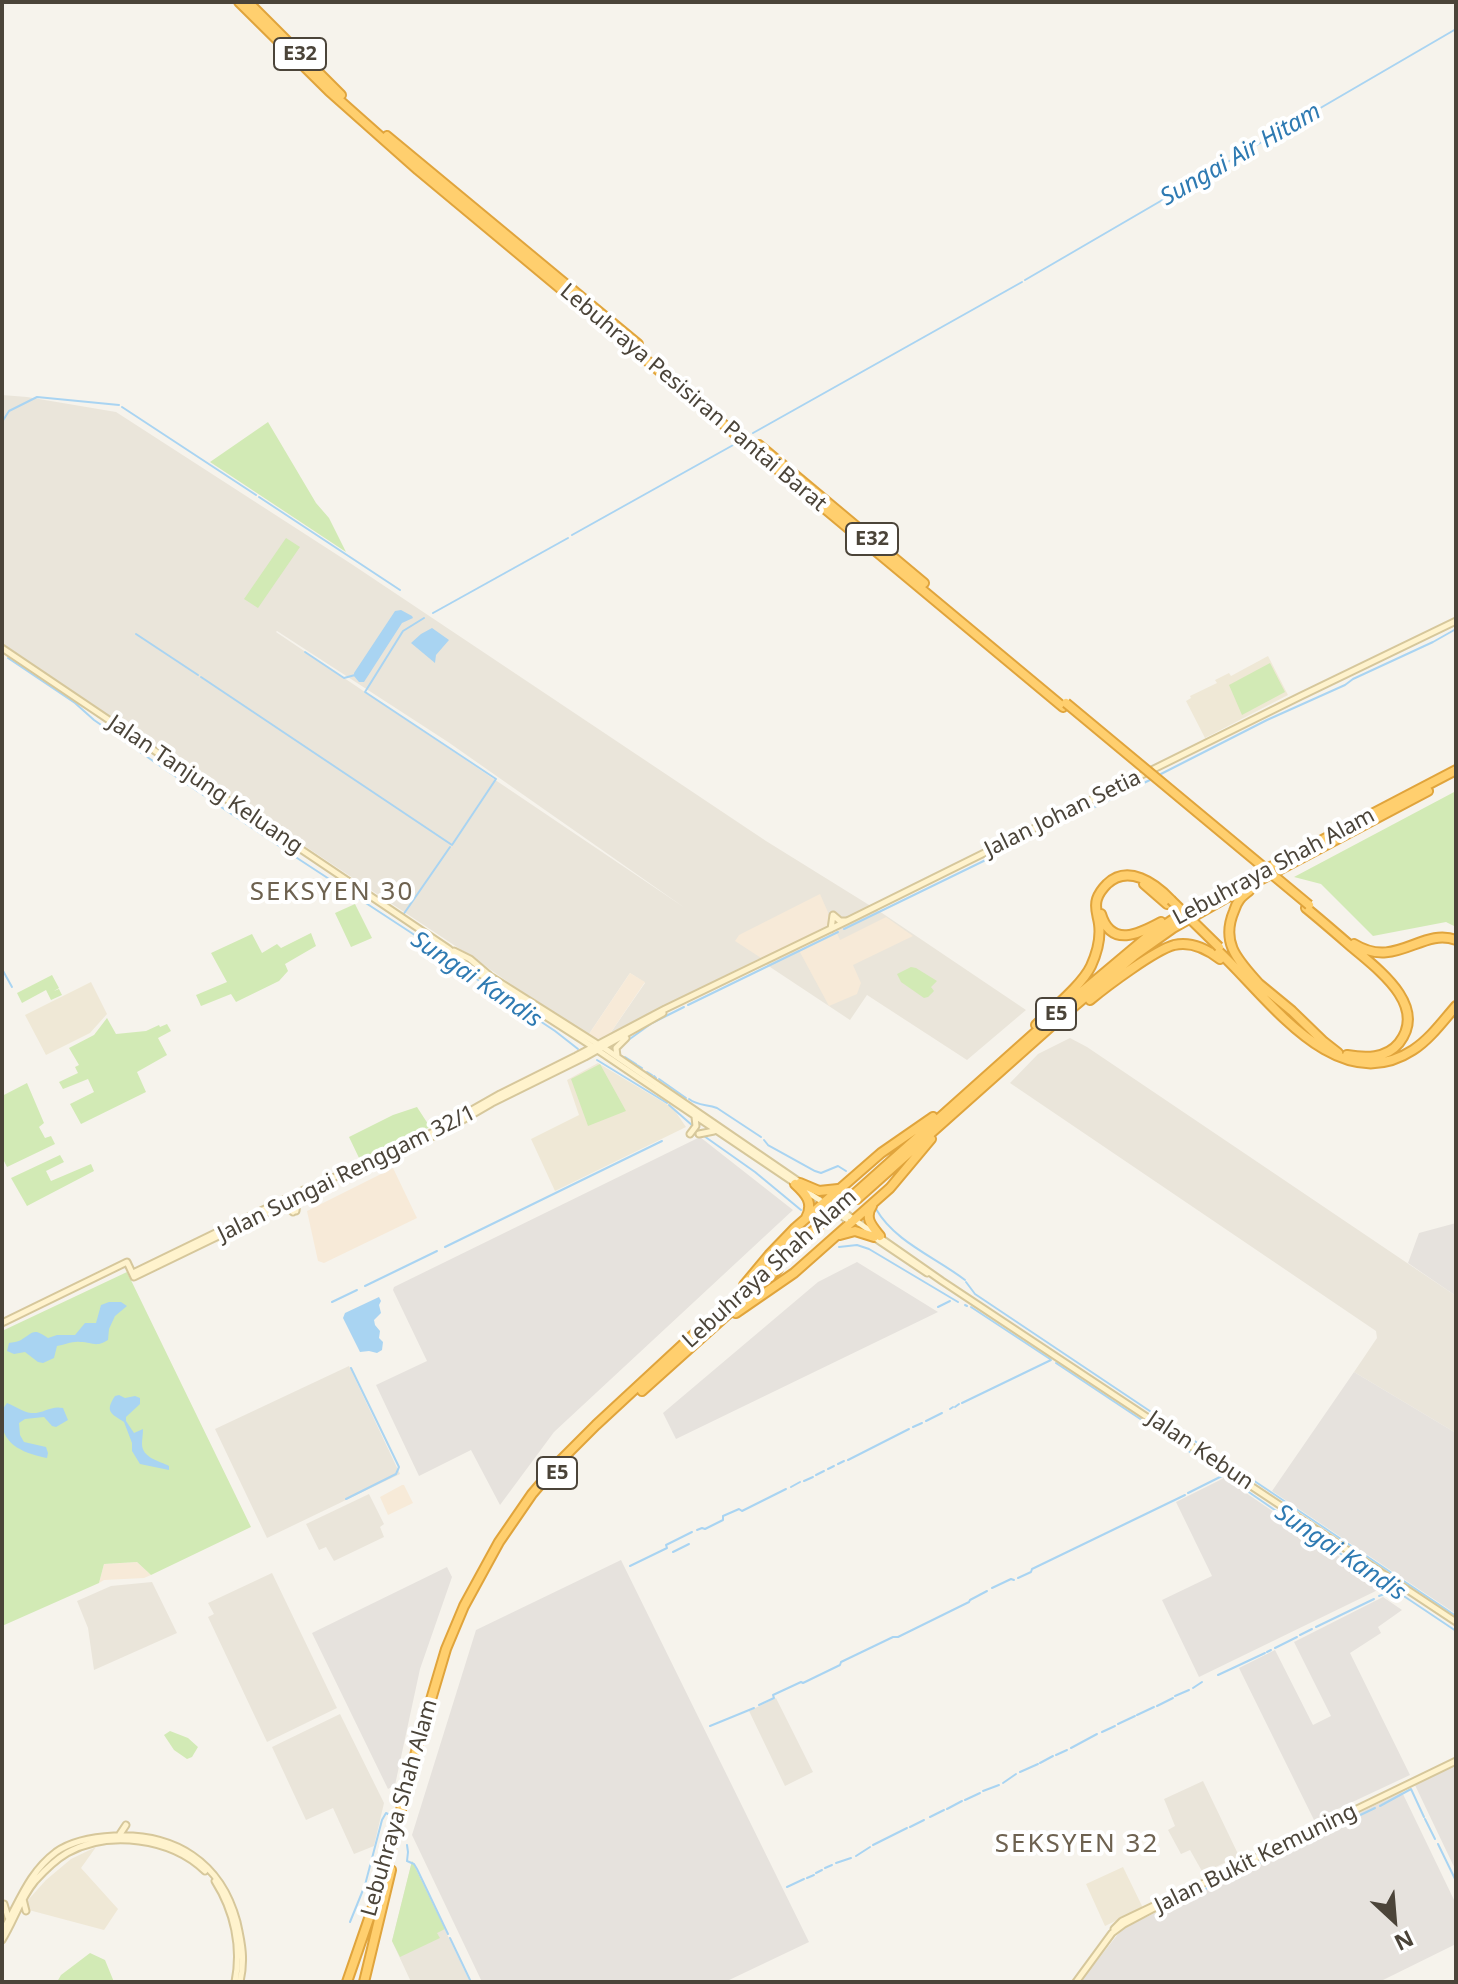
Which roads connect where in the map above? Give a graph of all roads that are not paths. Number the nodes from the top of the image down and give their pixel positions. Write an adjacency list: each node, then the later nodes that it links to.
1 (239, 2): 5 (highway, Lebuhraya Pesisiran Pantai Barat / E32)
2 (248, 2): 5 (highway, Lebuhraya Pesisiran Pantai Barat / E32)
3 (1456, 621): 11 (main road, Jalan Johan Setia)
4 (2, 648): 15 (main road, Jalan Tanjung Keluang)
5 (1065, 705): 10 (highway, Lebuhraya Pesisiran Pantai Barat / E32, bridge)
6 (1456, 773): 7 (highway, Lebuhraya Shah Alam / E5); 8 (highway, Lebuhraya Shah Alam / E5)
7 (1371, 821): 17 (highway); 27 (highway, Lebuhraya Shah Alam / E5)
8 (1284, 860): 9 (highway); 30 (highway, Lebuhraya Shah Alam / E5)
9 (1169, 902): 14 (highway, bridge); 30 (highway)
10 (1308, 906): 13 (highway, Lebuhraya Pesisiran Pantai Barat / E32); 23 (highway, Lebuhraya Pesisiran Pantai Barat / E32)
11 (847, 921): 12 (main road); 12 (main road)
12 (831, 929): 19 (main road)
13 (1456, 940)
14 (1218, 948): 16 (highway); 17 (highway)
15 (479, 970): 21 (main road, Jalan Tanjung Keluang); 22 (main road, Jalan Tanjung Keluang)
16 (1249, 981): 18 (highway); 27 (highway)
17 (1260, 985): 23 (highway)
18 (1456, 1006)
19 (670, 1007): 20 (main road); 22 (main road)
20 (643, 1026): 22 (main road); 28 (main road)
21 (577, 1037): 22 (main road, Jalan Tanjung Keluang); 24 (main road)
22 (598, 1048): 24 (main road, Jalan Sungai Renggam 32/1); 25 (main road, Jalan Sungai Renggam 32/1); 26 (main road, Jalan Kebun); 28 (main road, Jalan Kebun)
23 (1338, 1053): 29 (highway)
24 (576, 1056): 32 (main road, Jalan Sungai Renggam 32/1)
25 (585, 1057): 26 (main road); 32 (main road, Jalan Sungai Renggam 32/1)
26 (608, 1057): 33 (main road, Jalan Kebun)
27 (1017, 1057): 31 (highway, Lebuhraya Shah Alam / E5)
28 (618, 1058): 37 (main road, Jalan Kebun)
29 (1375, 1060)
30 (978, 1082): 38 (highway); 51 (highway, Lebuhraya Shah Alam / E5)
31 (965, 1104): 40 (highway); 52 (highway, Lebuhraya Shah Alam / E5)
32 (478, 1109): 39 (main road, Jalan Sungai Renggam 32/1)
33 (692, 1113): 34 (main road, Jalan Kebun); 35 (main road)
34 (719, 1132): 36 (main road); 37 (main road, Jalan Kebun)
35 (690, 1134)
36 (699, 1134)
37 (798, 1183): 38 (highway); 41 (main road, Jalan Kebun); 44 (highway)
38 (843, 1186): 41 (highway)
39 (300, 1194): 42 (main road, Jalan Sungai Renggam 32/1); 42 (main road); 47 (main road, Jalan Sungai Renggam 32/1)
40 (875, 1202): 43 (highway); 46 (highway)
41 (828, 1204): 43 (main road, Jalan Kebun, bridge); 44 (highway)
42 (280, 1206): 47 (main road, Jalan Sungai Renggam 32/1)
43 (851, 1219): 45 (highway); 46 (main road, Jalan Kebun)
44 (803, 1221): 51 (highway)
45 (837, 1236): 46 (highway); 52 (highway)
46 (877, 1237): 53 (main road, Jalan Kebun)
47 (203, 1242): 48 (main road, Jalan Sungai Renggam 32/1)
48 (136, 1275): 49 (main road); 50 (main road)
49 (138, 1285)
50 (2, 1323)
51 (704, 1325): 66 (highway, Lebuhraya Shah Alam / E5)
52 (704, 1336): 67 (highway, Lebuhraya Shah Alam / E5)
53 (1456, 1622)
54 (1456, 1761): 68 (main road, Jalan Bukit Kemuning)
55 (115, 1836): 56 (main road); 56 (main road); 60 (main road)
56 (130, 1837): 57 (main road); 60 (main road)
57 (168, 1845): 58 (main road); 65 (main road)
58 (199, 1860): 59 (main road); 59 (main road)
59 (213, 1874): 65 (main road)
60 (22, 1896): 61 (main road); 62 (main road); 62 (main road)
61 (6, 1902): 62 (main road)
62 (10, 1923): 63 (main road); 64 (main road)
63 (2, 1932)
64 (2, 1940)
65 (237, 1982)
66 (347, 1982)
67 (364, 1982)
68 (1076, 1982)

